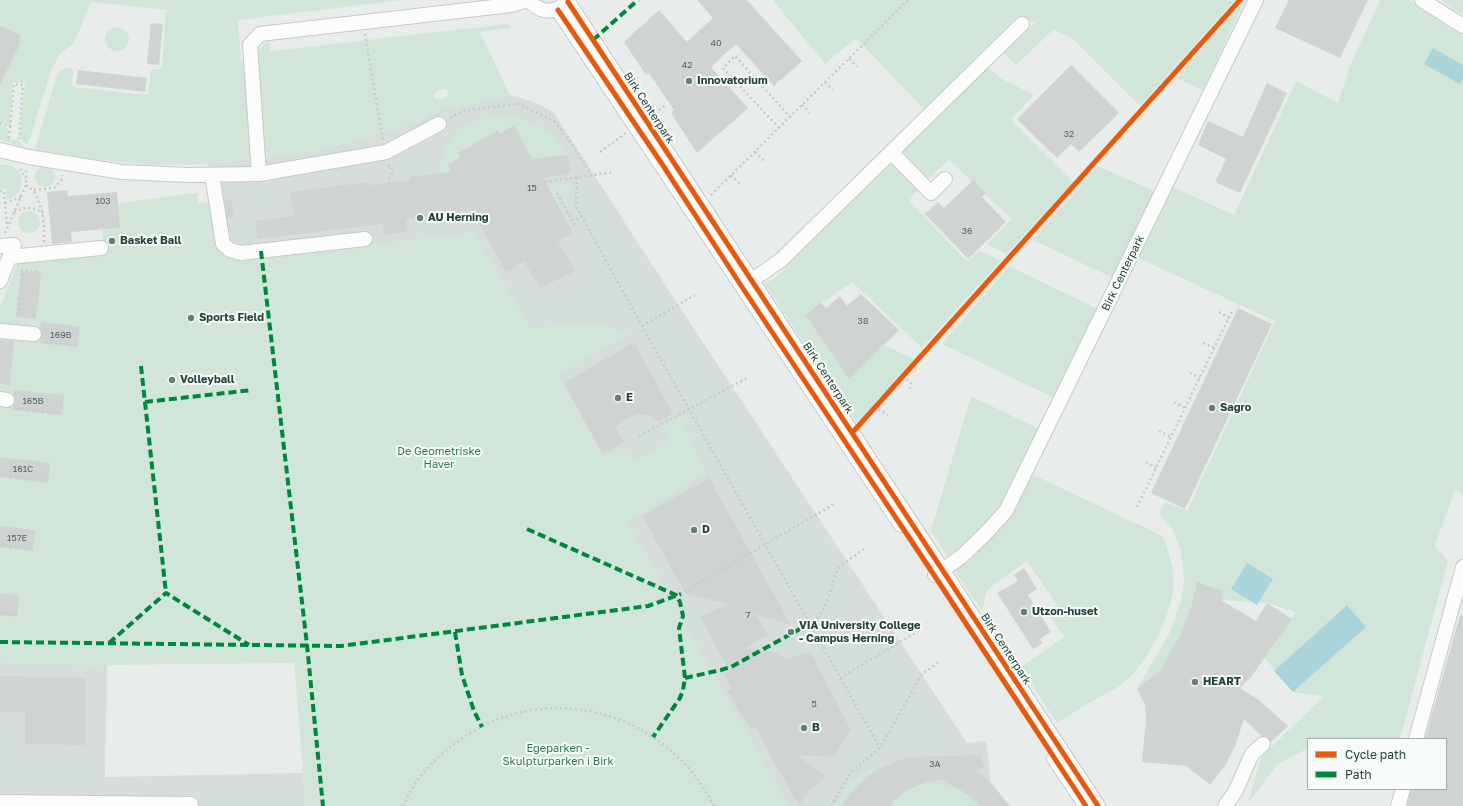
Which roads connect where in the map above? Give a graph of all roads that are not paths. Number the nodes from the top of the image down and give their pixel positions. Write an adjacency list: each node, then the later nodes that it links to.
1 (528, 0): 4 (street); 10 (street)
2 (1256, 0): 22 (street, Birk Centerpark)
3 (1422, 0): 6 (street)
4 (565, 4): 18 (street, Birk Centerpark); 18 (street, Birk Centerpark)
5 (1022, 24): 9 (street)
6 (1463, 26)
7 (439, 124): 10 (street)
8 (0, 150): 11 (street)
9 (891, 152): 12 (street); 18 (street)
10 (259, 174): 11 (street)
11 (212, 175): 13 (street)
12 (945, 179)
13 (365, 239)
14 (0, 246): 16 (street)
15 (101, 248): 16 (street)
16 (12, 251): 17 (street)
17 (0, 281)
18 (747, 284): 22 (street, Birk Centerpark)
19 (0, 331): 20 (street)
20 (34, 334)
21 (1463, 570): 24 (street)
22 (938, 573): 23 (street, Birk Centerpark)
23 (1046, 737): 29 (street, Birk Centerpark); 30 (street, Birk Centerpark)
24 (1416, 738)
25 (1263, 744): 31 (street)
26 (1403, 790): 32 (street)
27 (0, 802): 28 (street)
28 (191, 804)
29 (1086, 806)
30 (1098, 806)
31 (1225, 806)
32 (1398, 806)

